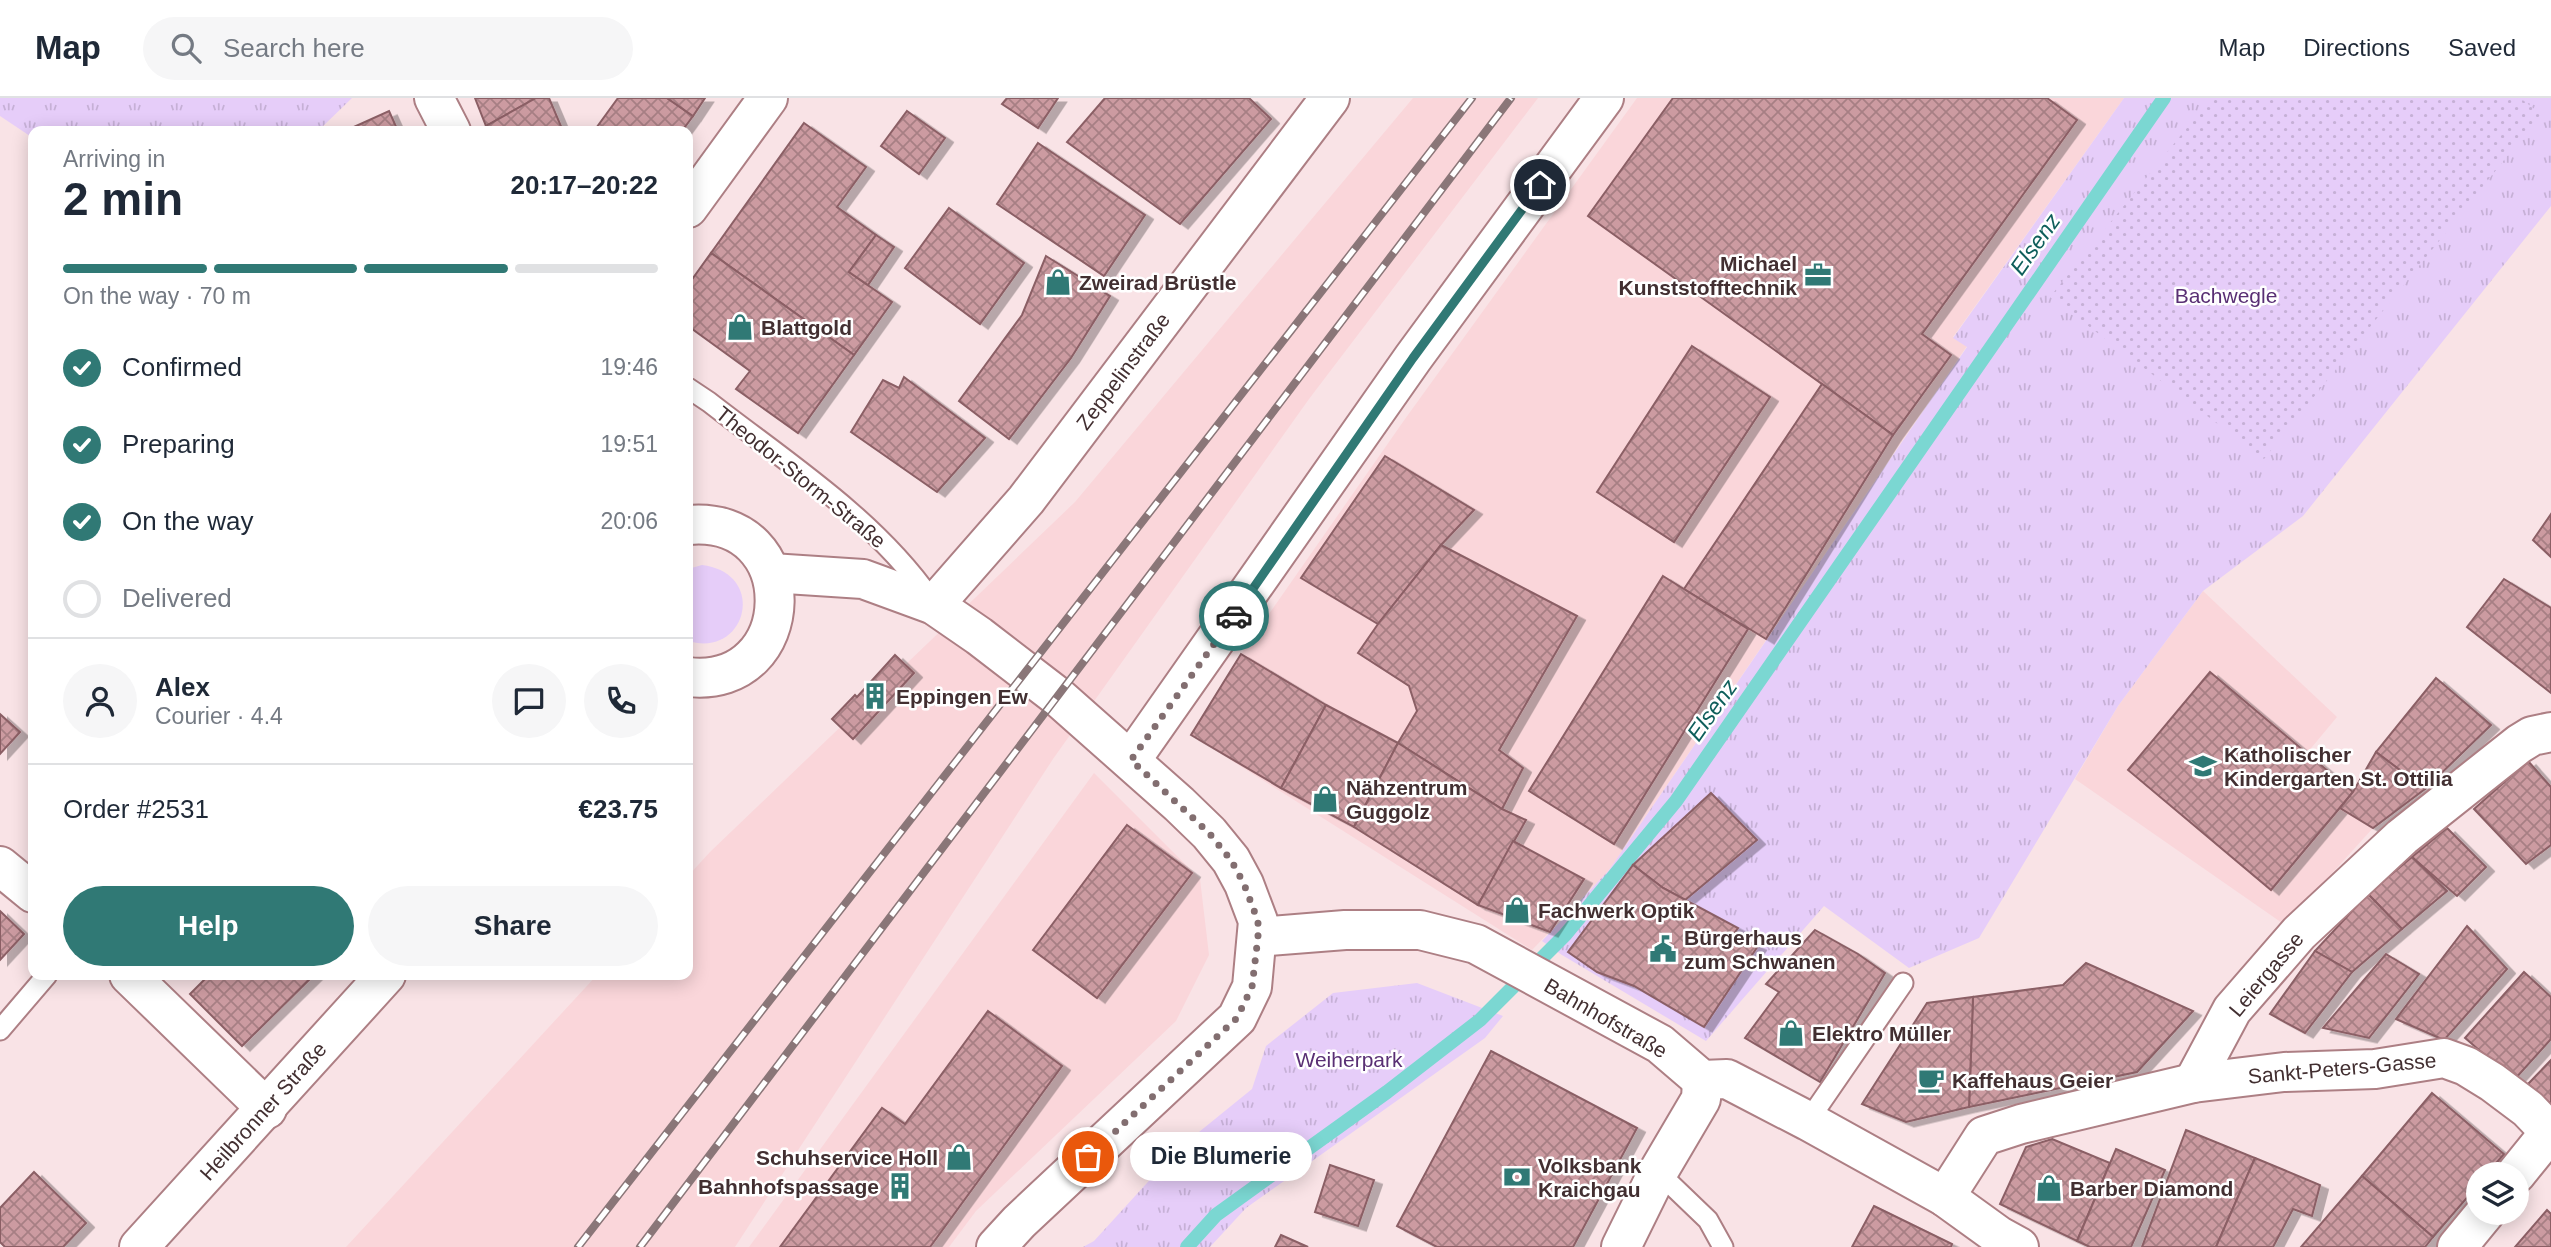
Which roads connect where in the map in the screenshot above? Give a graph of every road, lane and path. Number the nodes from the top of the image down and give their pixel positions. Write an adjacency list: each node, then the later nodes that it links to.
1 (434, 98): 5 (street)
2 (768, 98): 6 (street)
3 (1330, 98): 10 (street, Zeppelinstraße)
4 (1604, 98): 13 (street)
5 (448, 126)
6 (693, 201)
7 (693, 391): 10 (lane, Theodor-Storm-Straße)
8 (693, 525): 9 (street)
9 (771, 573): 10 (street, Theodor-Storm-Straße); 11 (street)
10 (934, 605): 13 (street, Theodor-Storm-Straße)
11 (693, 677)
12 (2545, 741): 23 (street, Leiergasse)
13 (1131, 760): 16 (street)
14 (0, 866): 15 (street)
15 (28, 888)
16 (1258, 937): 22 (street, Bahnhofstraße); 33 (street)
17 (43, 980): 21 (lane)
18 (133, 980): 24 (street)
19 (382, 980): 24 (street, Heilbronner Straße)
20 (1903, 982): 25 (lane)
21 (0, 1030)
22 (1702, 1080): 25 (street); 28 (street)
23 (2193, 1083): 26 (street, Sankt-Peters-Gasse); 29 (street)
24 (267, 1109): 32 (street, Heilbronner Straße)
25 (1808, 1121): 29 (street)
26 (2551, 1132): 27 (street)
27 (2526, 1162)
28 (1658, 1172): 34 (street); 35 (lane)
29 (1945, 1197): 31 (street)
30 (2475, 1225): 36 (street)
31 (2004, 1244)
32 (139, 1247)
33 (996, 1247)
34 (1621, 1247)
35 (1723, 1247)
36 (2457, 1247)

